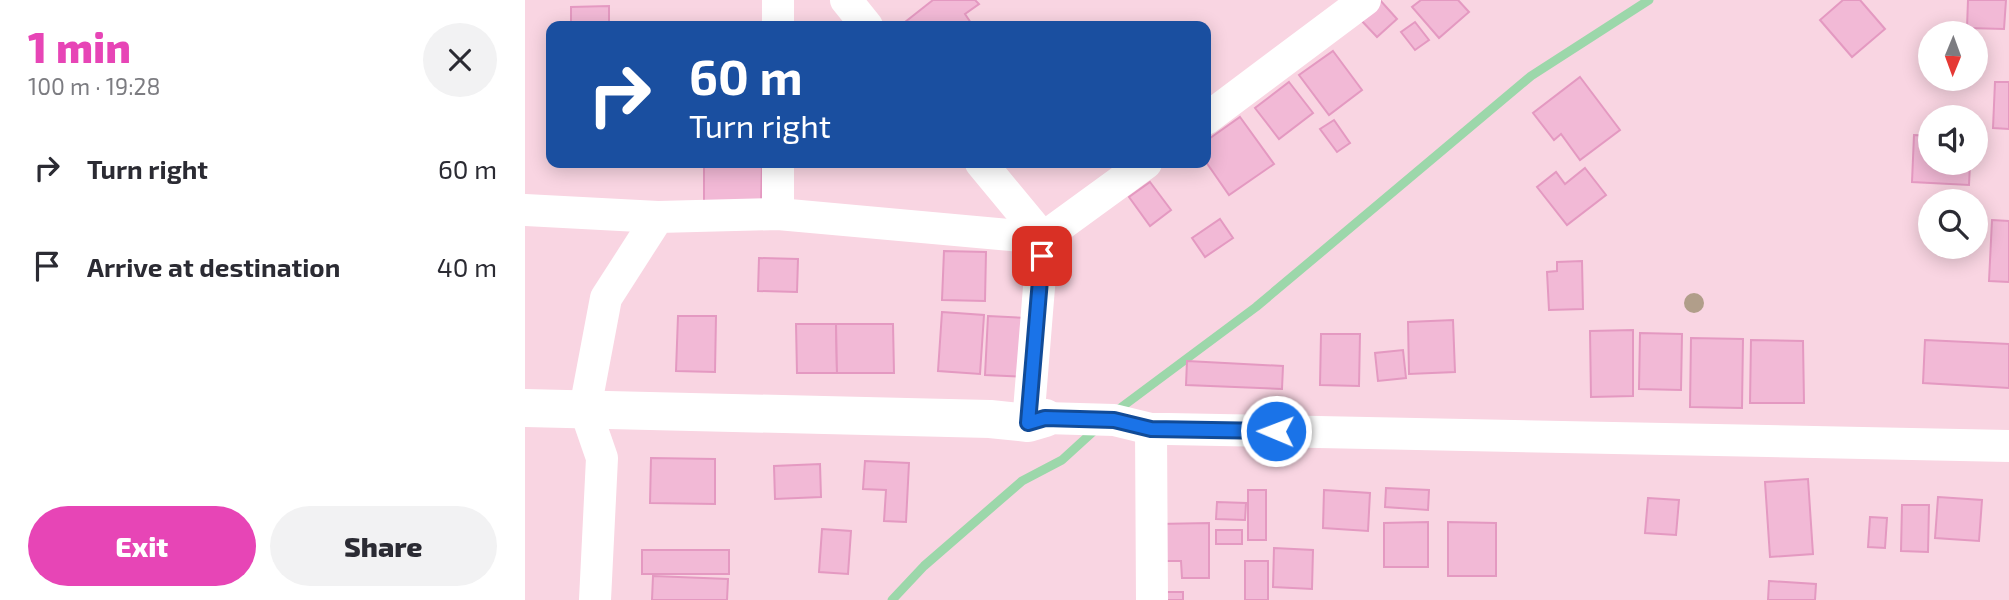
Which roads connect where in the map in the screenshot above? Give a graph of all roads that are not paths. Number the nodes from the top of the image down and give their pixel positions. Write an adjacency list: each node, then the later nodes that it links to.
1 (778, 0): 4 (street)
2 (846, 0): 5 (street)
3 (1365, 0): 6 (street)
4 (778, 21)
5 (863, 21)
6 (1211, 114)
7 (778, 168): 11 (street)
8 (985, 168): 13 (street)
9 (1139, 168): 13 (street)
10 (525, 210): 12 (street)
11 (778, 214): 12 (street); 13 (street)
12 (658, 217): 15 (street)
13 (1044, 238): 16 (street)
14 (525, 408): 15 (street)
15 (585, 409): 16 (street); 19 (street)
16 (1036, 420): 17 (street)
17 (1151, 429): 18 (street); 20 (street)
18 (2009, 446)
19 (595, 600)
20 (1152, 600)

